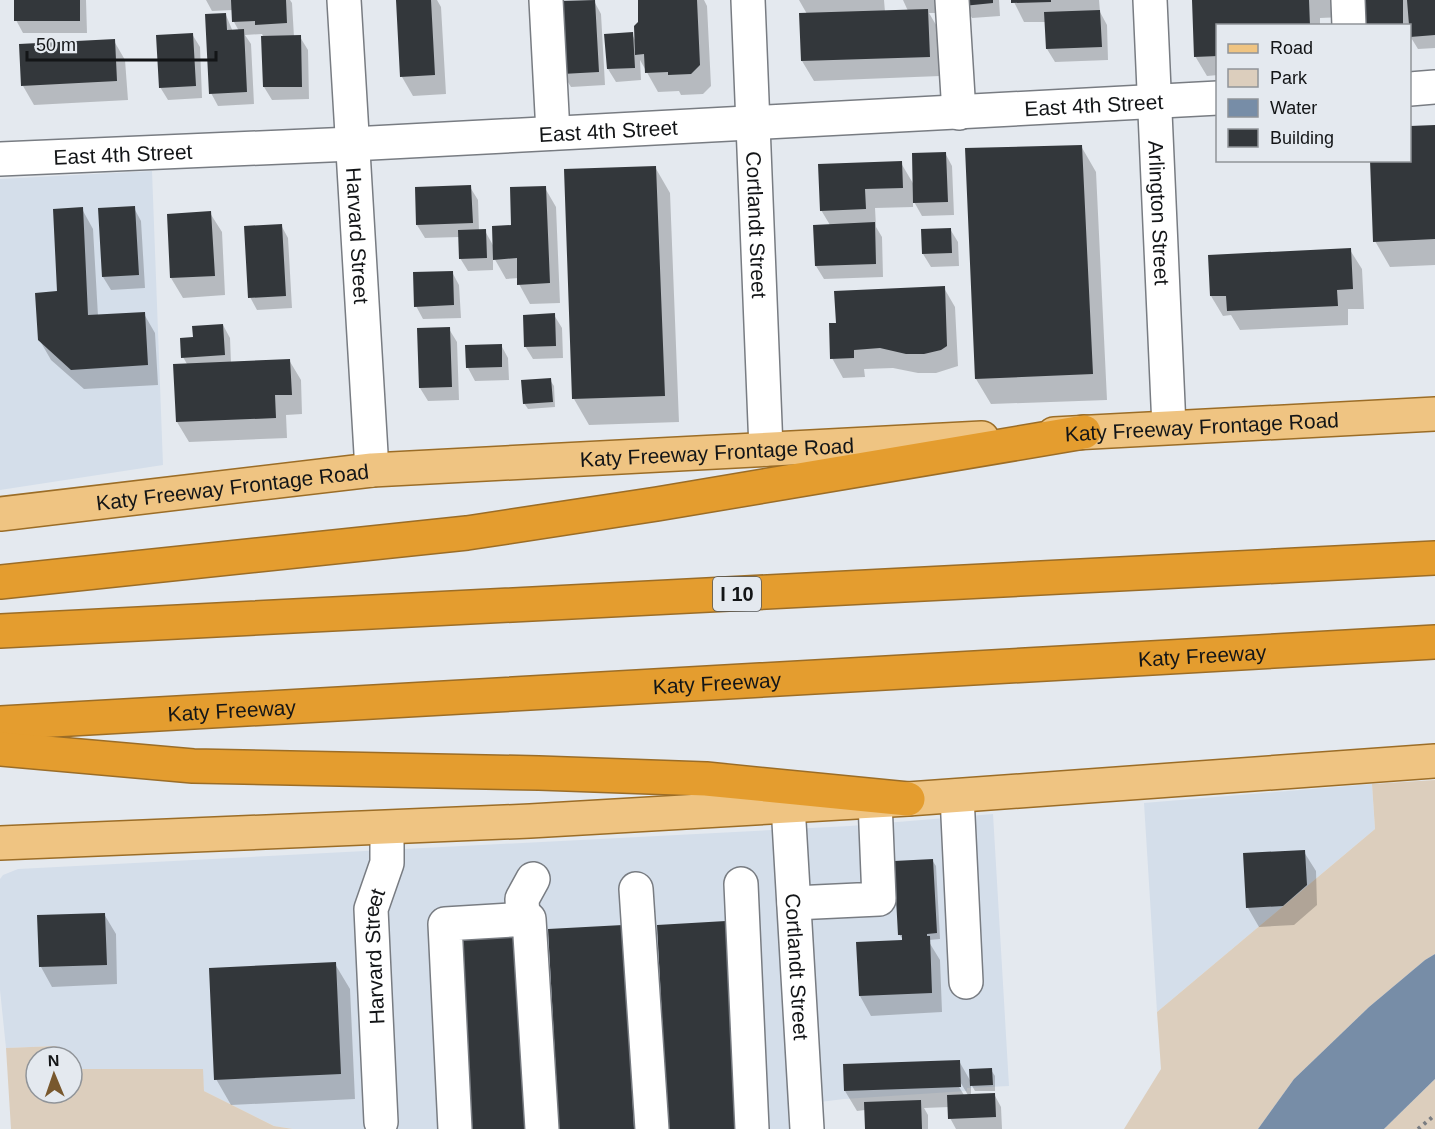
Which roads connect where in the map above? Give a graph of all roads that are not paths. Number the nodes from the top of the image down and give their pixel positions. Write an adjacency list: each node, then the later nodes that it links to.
1 (344, 0): 15 (street, Harvard Street)
2 (546, 0): 14 (street)
3 (748, 0): 13 (street, Cortlandt Street)
4 (952, 0): 12 (street)
5 (1150, 0): 11 (street, Arlington Street)
6 (1347, 0): 7 (street)
7 (1349, 24)
8 (1435, 87): 9 (street)
9 (1411, 89)
10 (1216, 98): 11 (street, East 4th Street)
11 (1155, 101): 12 (street, East 4th Street); 18 (street, Arlington Street)
12 (959, 113): 13 (street, East 4th Street)
13 (754, 122): 14 (street, East 4th Street); 20 (street, Cortlandt Street)
14 (553, 133): 15 (street, East 4th Street)
15 (352, 144): 16 (street, East 4th Street); 21 (street, Harvard Street)
16 (0, 159)
17 (1435, 414): 18 (main road, Katy Freeway Frontage Road)
18 (1170, 427): 19 (main road, Katy Freeway Frontage Road)
19 (1084, 432): 20 (main road, Katy Freeway Frontage Road); 24 (highway)
20 (766, 449): 21 (main road, Katy Freeway Frontage Road)
21 (372, 470): 22 (main road, Katy Freeway Frontage Road)
22 (0, 514)
23 (1435, 558): 25 (highway, I 10)
24 (0, 582)
25 (0, 631)
26 (1435, 642): 27 (highway, Katy Freeway)
27 (0, 723)
28 (0, 749): 31 (highway)
29 (1435, 761): 30 (main road)
30 (957, 796): 31 (main road); 41 (street)
31 (908, 800): 32 (main road)
32 (875, 801): 33 (main road); 39 (street)
33 (788, 805): 34 (main road); 39 (street, Cortlandt Street)
34 (387, 828): 35 (main road); 42 (street, Harvard Street)
35 (0, 843)
36 (533, 879): 40 (street)
37 (741, 884): 46 (street)
38 (636, 889): 45 (street)
39 (794, 903): 47 (street, Cortlandt Street)
40 (523, 920): 43 (street); 44 (street)
41 (966, 982)
42 (381, 1122)
43 (455, 1129)
44 (542, 1129)
45 (652, 1129)
46 (752, 1129)
47 (807, 1129)

